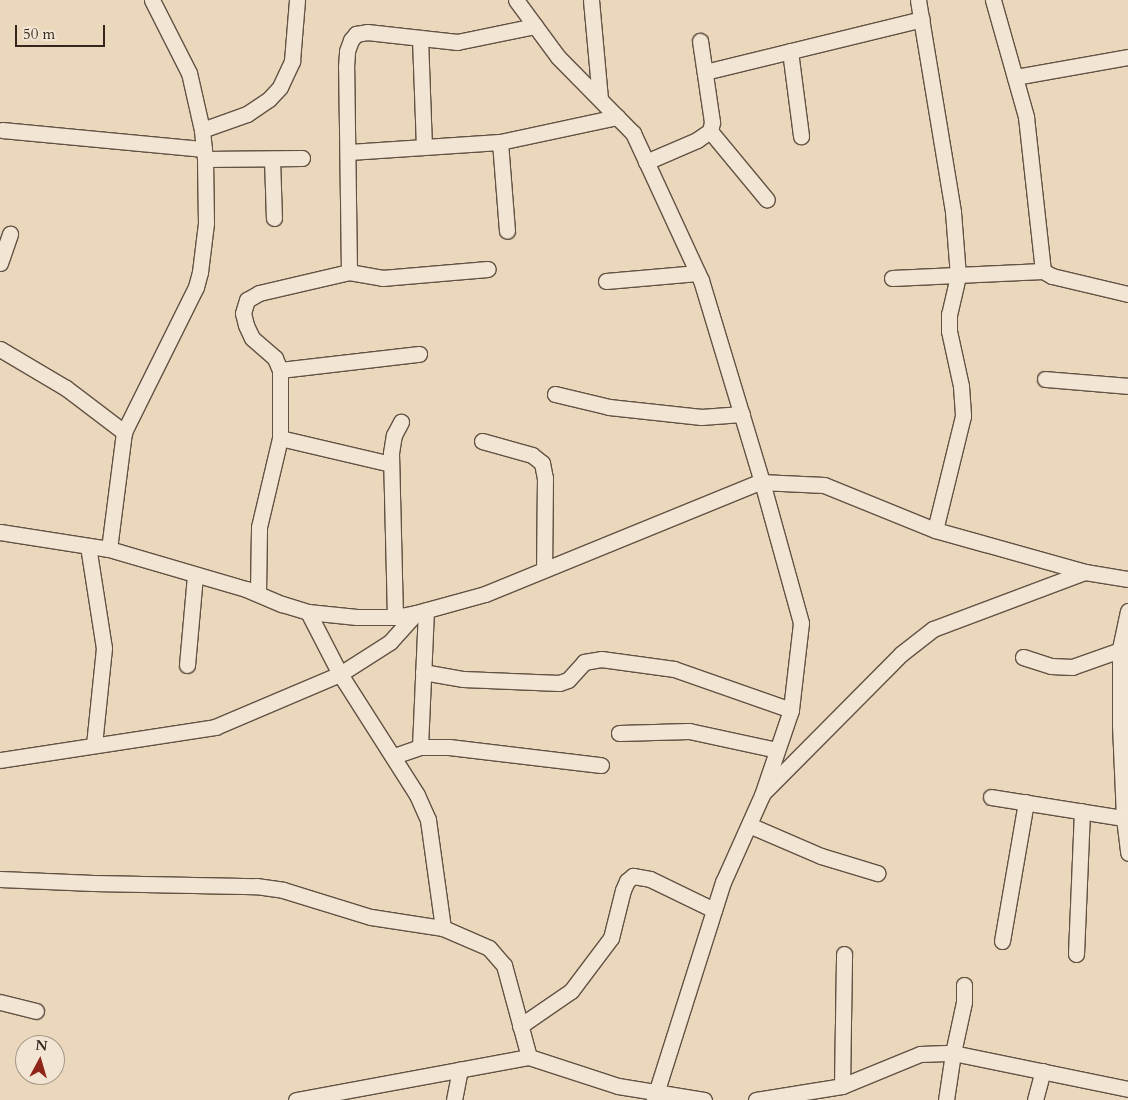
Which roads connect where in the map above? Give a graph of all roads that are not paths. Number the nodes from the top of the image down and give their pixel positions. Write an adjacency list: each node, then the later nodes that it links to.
1 (152, 0): 18 (street)
2 (297, 0): 18 (street)
3 (516, 0): 8 (street)
4 (591, 0): 15 (street)
5 (918, 0): 7 (street)
6 (993, 0): 14 (street)
7 (922, 19): 11 (street); 37 (street)
8 (535, 26): 9 (street); 15 (street)
9 (420, 38): 22 (street); 23 (street)
10 (700, 41): 13 (street)
11 (790, 51): 13 (street); 20 (street)
12 (1128, 56): 14 (street)
13 (705, 72): 19 (street)
14 (1015, 77): 34 (street)
15 (600, 100): 16 (street)
16 (617, 117): 21 (street); 27 (street)
17 (2, 130): 24 (street)
18 (202, 130): 24 (street)
19 (710, 131): 27 (street); 28 (street)
20 (801, 136)
21 (500, 142): 22 (street); 30 (street)
22 (424, 147): 23 (street)
23 (349, 152): 35 (street)
24 (205, 154): 26 (street); 49 (street)
25 (302, 158): 26 (street)
26 (272, 159): 29 (street)
27 (646, 162): 36 (street)
28 (767, 200)
29 (274, 218)
30 (507, 231)
31 (10, 234): 32 (street)
32 (0, 263)
33 (488, 268): 35 (street)
34 (1043, 271): 37 (street); 40 (street)
35 (349, 272): 43 (street)
36 (698, 273): 39 (street); 47 (street)
37 (958, 276): 38 (street); 54 (street)
38 (892, 278)
39 (606, 281)
40 (1128, 294)
41 (0, 349): 49 (street)
42 (419, 354): 43 (street)
43 (280, 370): 50 (street)
44 (1045, 378): 45 (street)
45 (1128, 386)
46 (555, 394): 47 (street)
47 (742, 414): 53 (street)
48 (401, 422): 52 (street)
49 (124, 432): 57 (street)
50 (280, 438): 52 (street); 62 (street)
51 (482, 441): 58 (street)
52 (391, 464): 66 (street)
53 (762, 482): 54 (street); 58 (street); 72 (street)
54 (934, 530): 59 (street)
55 (0, 532): 56 (street)
56 (88, 546): 57 (street); 74 (street)
57 (109, 549): 60 (street)
58 (544, 569): 65 (street)
59 (1085, 572): 61 (street); 80 (street)
60 (195, 575): 62 (street); 69 (street)
61 (1128, 579)
62 (258, 594): 64 (street)
63 (1128, 611): 67 (street)
64 (308, 612): 66 (street); 71 (street)
65 (421, 612): 66 (street); 70 (street); 71 (street)
66 (394, 617)
67 (1120, 650): 68 (street); 84 (street)
68 (1023, 657)
69 (187, 665)
70 (423, 672): 72 (street); 75 (street)
71 (340, 674): 74 (street); 77 (street)
72 (791, 710): 76 (street)
73 (619, 733): 76 (street)
74 (94, 744): 78 (street)
75 (420, 747): 77 (street); 79 (street)
76 (777, 750): 80 (street)
77 (394, 756): 90 (street)
78 (0, 760)
79 (600, 765)
80 (762, 795): 85 (street)
81 (991, 797): 82 (street)
82 (1026, 802): 83 (street); 91 (street)
83 (1082, 811): 84 (street); 93 (street)
84 (1124, 818): 86 (street)
85 (749, 825): 87 (street); 89 (street)
86 (1127, 846)
87 (877, 873)
88 (0, 879): 90 (street)
89 (714, 910): 97 (street); 104 (street)
90 (443, 928): 97 (street)
91 (1002, 941)
92 (844, 954): 102 (street)
93 (1076, 954)
94 (964, 985): 98 (street)
95 (0, 1002): 96 (street)
96 (36, 1011)
97 (520, 1026): 99 (street)
98 (952, 1053): 101 (street); 102 (street); 110 (street)
99 (529, 1057): 100 (street); 104 (street)
100 (460, 1070): 106 (street); 107 (street)
101 (1043, 1071): 103 (street); 111 (street)
102 (842, 1086): 105 (street)
103 (1128, 1089)
104 (655, 1096): 108 (street)
105 (803, 1096): 109 (street)
106 (296, 1100)
107 (454, 1100)
108 (704, 1100)
109 (756, 1100)
110 (946, 1100)
111 (1035, 1100)

